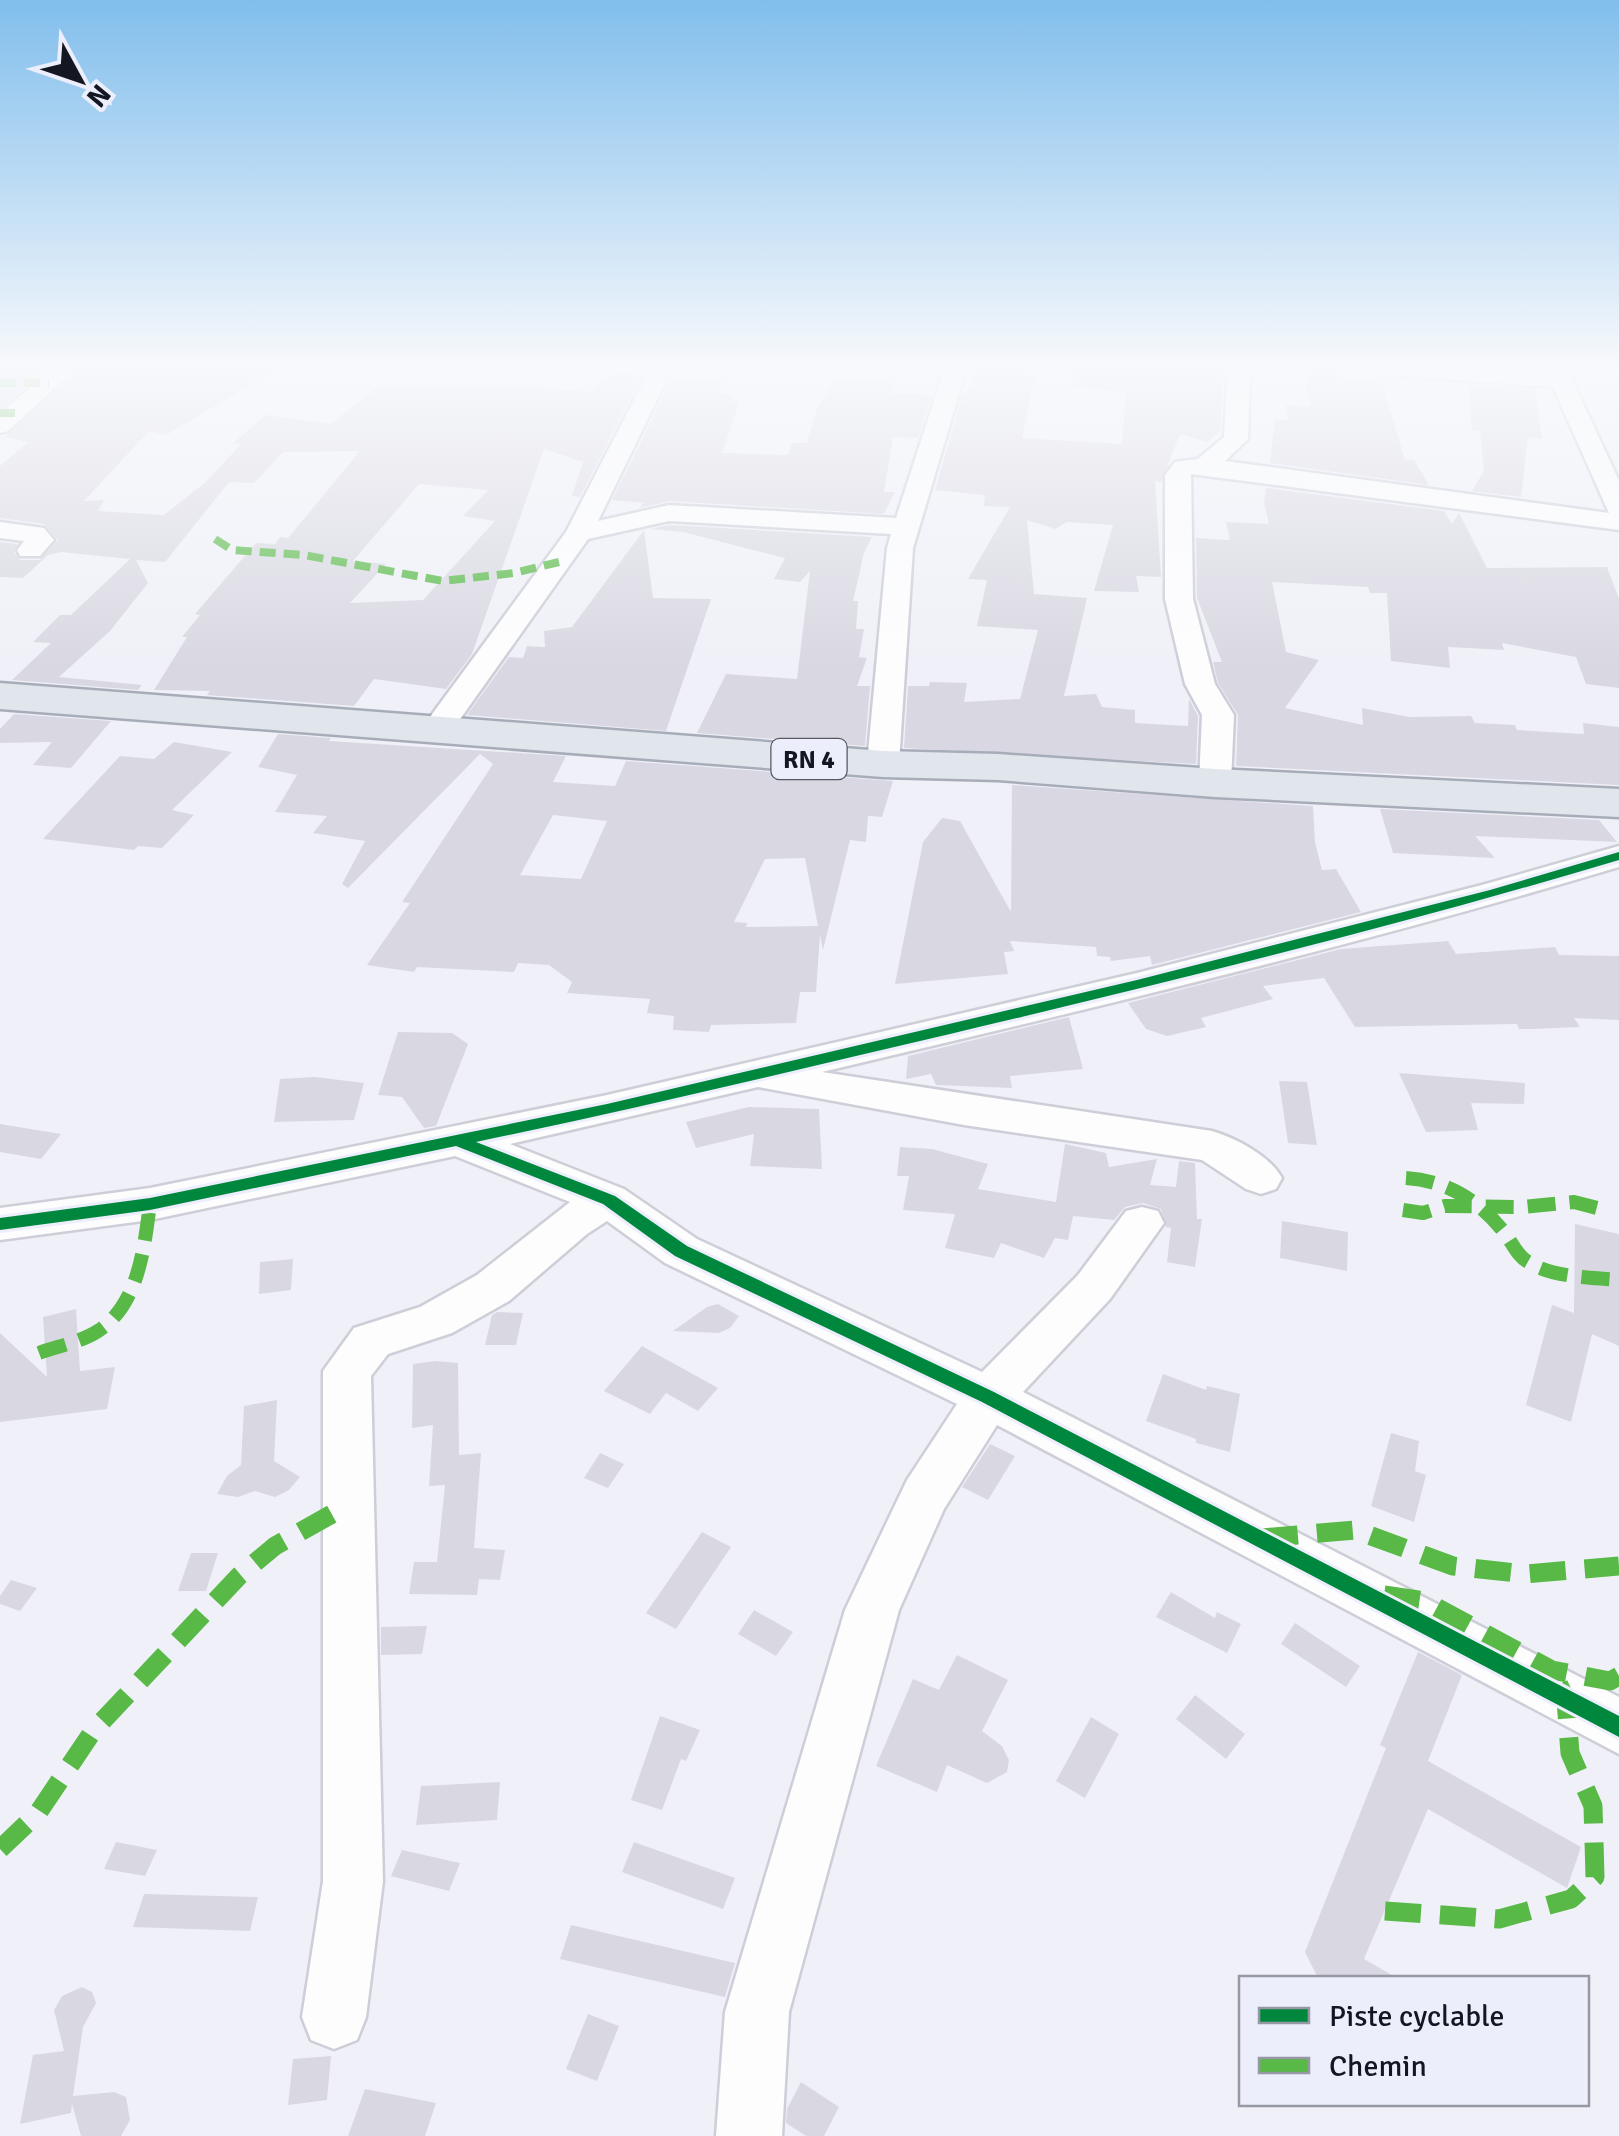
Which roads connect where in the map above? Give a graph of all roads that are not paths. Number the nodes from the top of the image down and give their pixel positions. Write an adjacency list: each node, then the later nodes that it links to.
1 (613, 467): 10 (street)
2 (926, 467): 8 (street)
3 (1191, 467): 15 (street)
4 (1210, 467): 7 (street)
5 (1600, 467): 6 (street)
6 (1619, 509)
7 (1619, 522)
8 (907, 527): 10 (street); 14 (street)
9 (0, 530): 11 (street)
10 (580, 534): 13 (street)
11 (30, 550)
12 (0, 696): 13 (highway, RN 4)
13 (436, 732): 14 (highway, RN 4)
14 (883, 764): 15 (highway, RN 4)
15 (1215, 783): 16 (highway, RN 4)
16 (1619, 803)
17 (1619, 856): 18 (street)
18 (752, 1074): 19 (street); 20 (street)
19 (454, 1139): 21 (street); 23 (street)
20 (1261, 1178)
21 (609, 1200): 24 (street); 26 (street)
22 (1142, 1223): 24 (street)
23 (0, 1224)
24 (988, 1397): 25 (street); 27 (street)
25 (1619, 1727)
26 (334, 2017)
27 (750, 2136)

